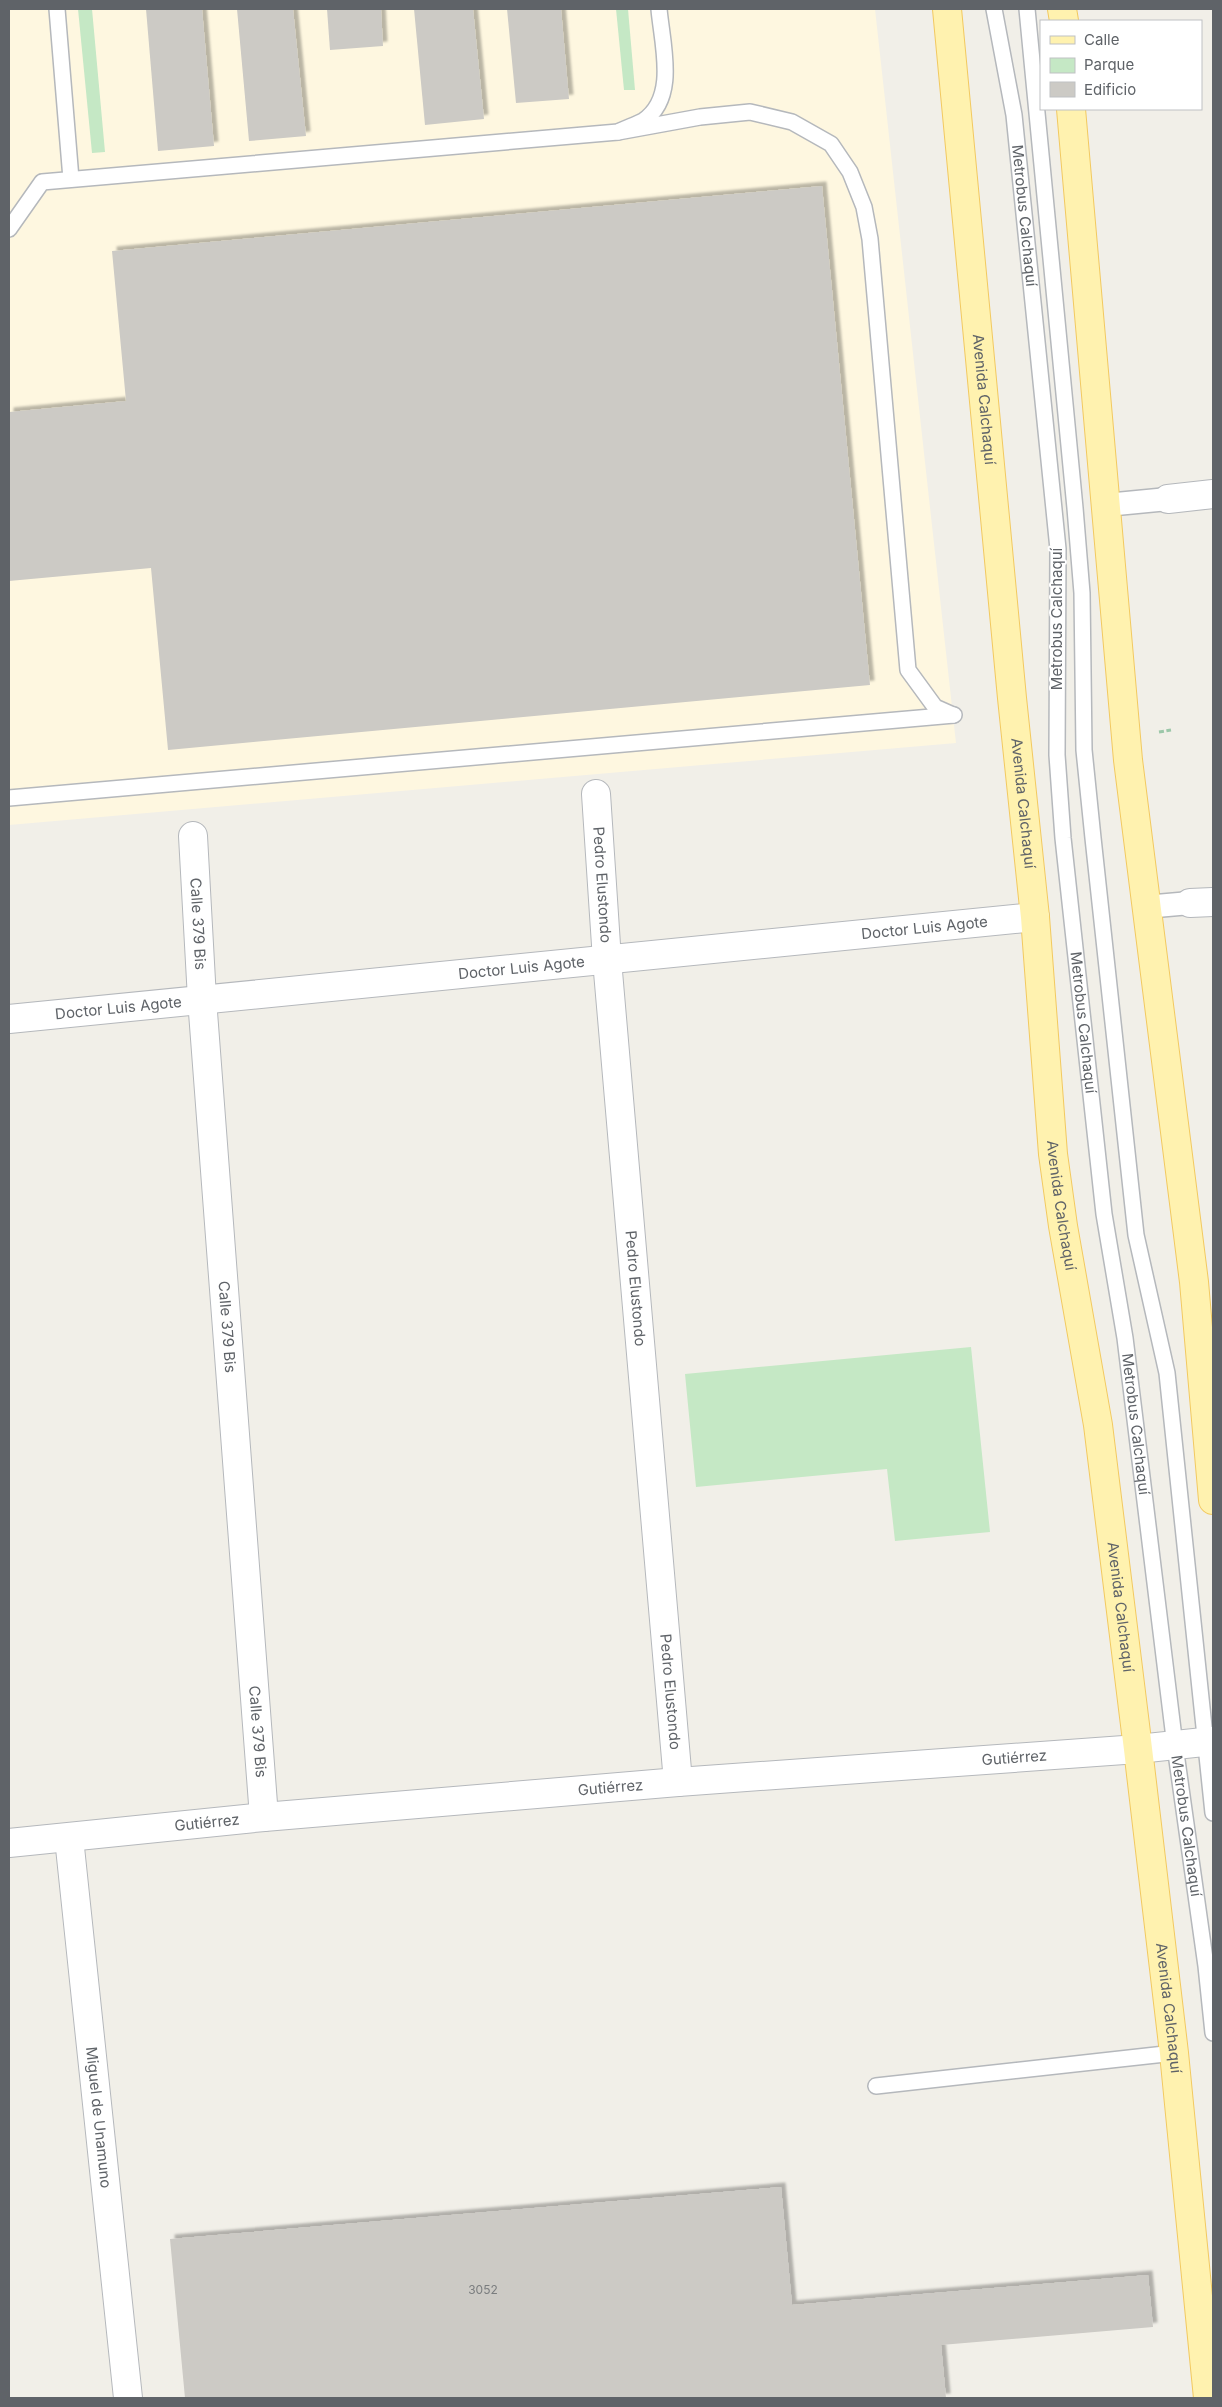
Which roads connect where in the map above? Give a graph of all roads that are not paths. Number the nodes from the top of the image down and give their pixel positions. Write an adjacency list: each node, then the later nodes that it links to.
1 (57, 9): 8 (lane)
2 (659, 9): 7 (lane)
3 (947, 9): 18 (main road, Avenida Calchaquí)
4 (994, 9): 25 (lane, Metrobus Calchaquí)
5 (1027, 9): 24 (lane, Metrobus Calchaquí)
6 (1071, 110): 12 (main road)
7 (618, 132): 8 (lane); 14 (lane)
8 (71, 179): 9 (lane)
9 (9, 229)
10 (1213, 494): 11 (street)
11 (1168, 499): 12 (street)
12 (1106, 505): 17 (main road)
13 (596, 794): 19 (street, Pedro Elustondo)
14 (9, 798)
15 (193, 836): 20 (street, Calle 379 Bis)
16 (1202, 902): 17 (street)
17 (1145, 906): 22 (main road)
18 (1035, 917): 19 (street, Doctor Luis Agote); 26 (main road, Avenida Calchaquí)
19 (607, 960): 20 (street, Doctor Luis Agote); 27 (street, Pedro Elustondo)
20 (202, 999): 21 (street, Doctor Luis Agote); 29 (street, Calle 379 Bis)
21 (9, 1019)
22 (1206, 1328): 23 (main road)
23 (1213, 1500)
24 (1210, 1742): 25 (street, Gutiérrez); 28 (lane, Metrobus Calchaquí)
25 (1175, 1746): 26 (street, Gutiérrez); 32 (lane, Metrobus Calchaquí)
26 (1138, 1749): 27 (street, Gutiérrez); 33 (main road, Avenida Calchaquí)
27 (678, 1782): 29 (street, Gutiérrez)
28 (1213, 1813)
29 (264, 1817): 30 (street, Gutiérrez)
30 (69, 1838): 31 (street, Gutiérrez); 35 (street, Miguel de Unamuno)
31 (9, 1843)
32 (1213, 2033)
33 (1174, 2053): 34 (lane); 36 (main road, Avenida Calchaquí)
34 (876, 2086)
35 (128, 2398)
36 (1208, 2398)

